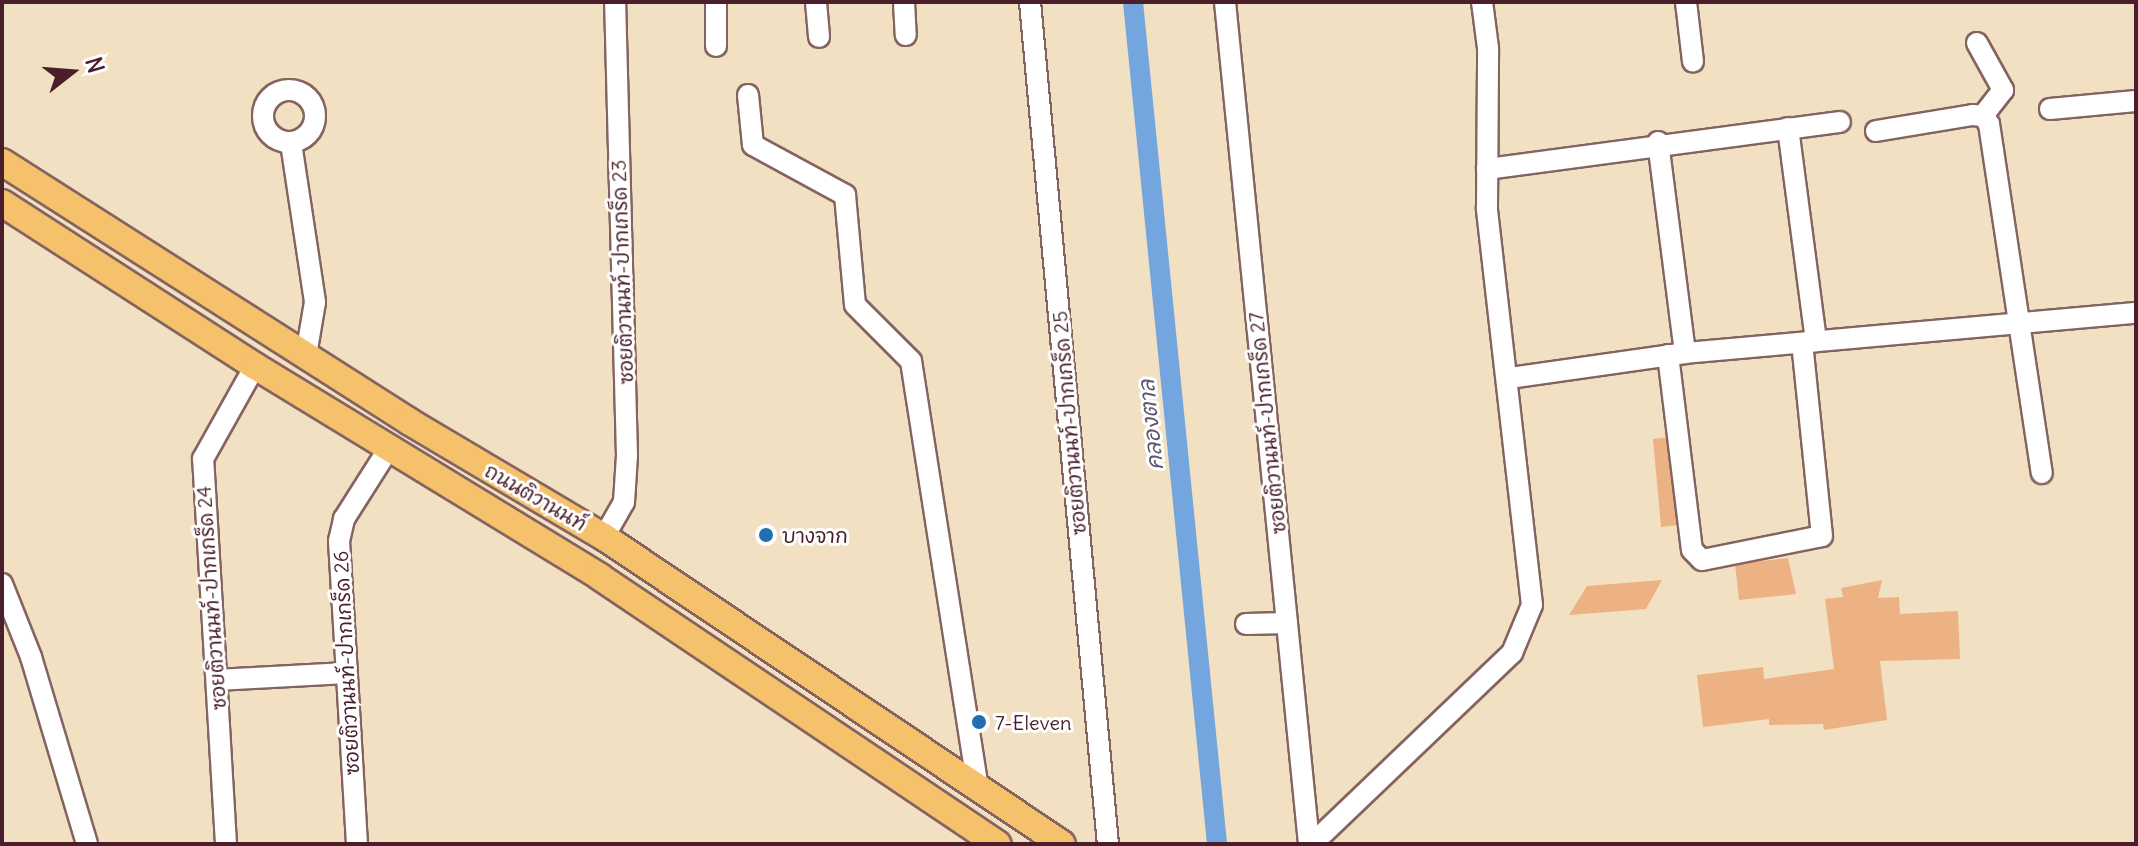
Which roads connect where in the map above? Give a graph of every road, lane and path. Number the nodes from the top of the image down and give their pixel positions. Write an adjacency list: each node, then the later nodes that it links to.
1 (615, 2): 35 (street, ซอยติวานนท์-ปากเกร็ด 23)
2 (716, 2): 12 (street)
3 (816, 2): 10 (street)
4 (904, 2): 9 (street)
5 (1030, 2): 47 (street, ซอยติวานนท์-ปากเกร็ด 25)
6 (1225, 2): 37 (street, ซอยติวานนท์-ปากเกร็ด 27)
7 (1482, 2): 24 (street)
8 (1687, 2): 13 (street)
9 (906, 35)
10 (819, 37)
11 (1977, 43): 17 (street)
12 (716, 46)
13 (1693, 62)
14 (748, 95): 41 (street)
15 (2136, 101): 16 (street)
16 (2050, 109)
17 (1983, 116): 20 (street); 27 (street)
18 (1840, 122): 19 (street)
19 (1788, 128): 21 (street); 28 (street)
20 (1876, 131)
21 (1658, 142): 24 (street); 29 (street)
22 (291, 143): 30 (street)
23 (2, 162): 30 (main road, ถนนติวานนท์)
24 (1487, 169): 32 (street)
25 (2, 203): 31 (main road, ถนนติวานนท์)
26 (2136, 313): 27 (street)
27 (2017, 324): 28 (street); 34 (street)
28 (1809, 342): 29 (street); 29 (street)
29 (1676, 354): 32 (street)
30 (306, 355): 35 (main road, ถนนติวานนท์)
31 (255, 366): 33 (main road, ถนนติวานนท์); 40 (street, ซอยติวานนท์-ปากเกร็ด 24)
32 (1510, 378): 48 (street)
33 (389, 448): 39 (street, ซอยติวานนท์-ปากเกร็ด 26); 45 (main road, ถนนติวานนท์)
34 (2042, 473)
35 (604, 537): 41 (main road, ถนนติวานนท์)
36 (2, 584): 42 (street)
37 (1287, 623): 38 (street); 48 (street, ซอยติวานนท์-ปากเกร็ด 27)
38 (1246, 624)
39 (346, 673): 40 (street); 44 (street, ซอยติวานนท์-ปากเกร็ด 26)
40 (217, 680): 43 (street, ซอยติวานนท์-ปากเกร็ด 24)
41 (978, 788): 46 (main road, ถนนติวานนท์)
42 (87, 844)
43 (226, 844)
44 (357, 844)
45 (998, 844)
46 (1062, 844)
47 (1108, 844)
48 (1311, 844)

